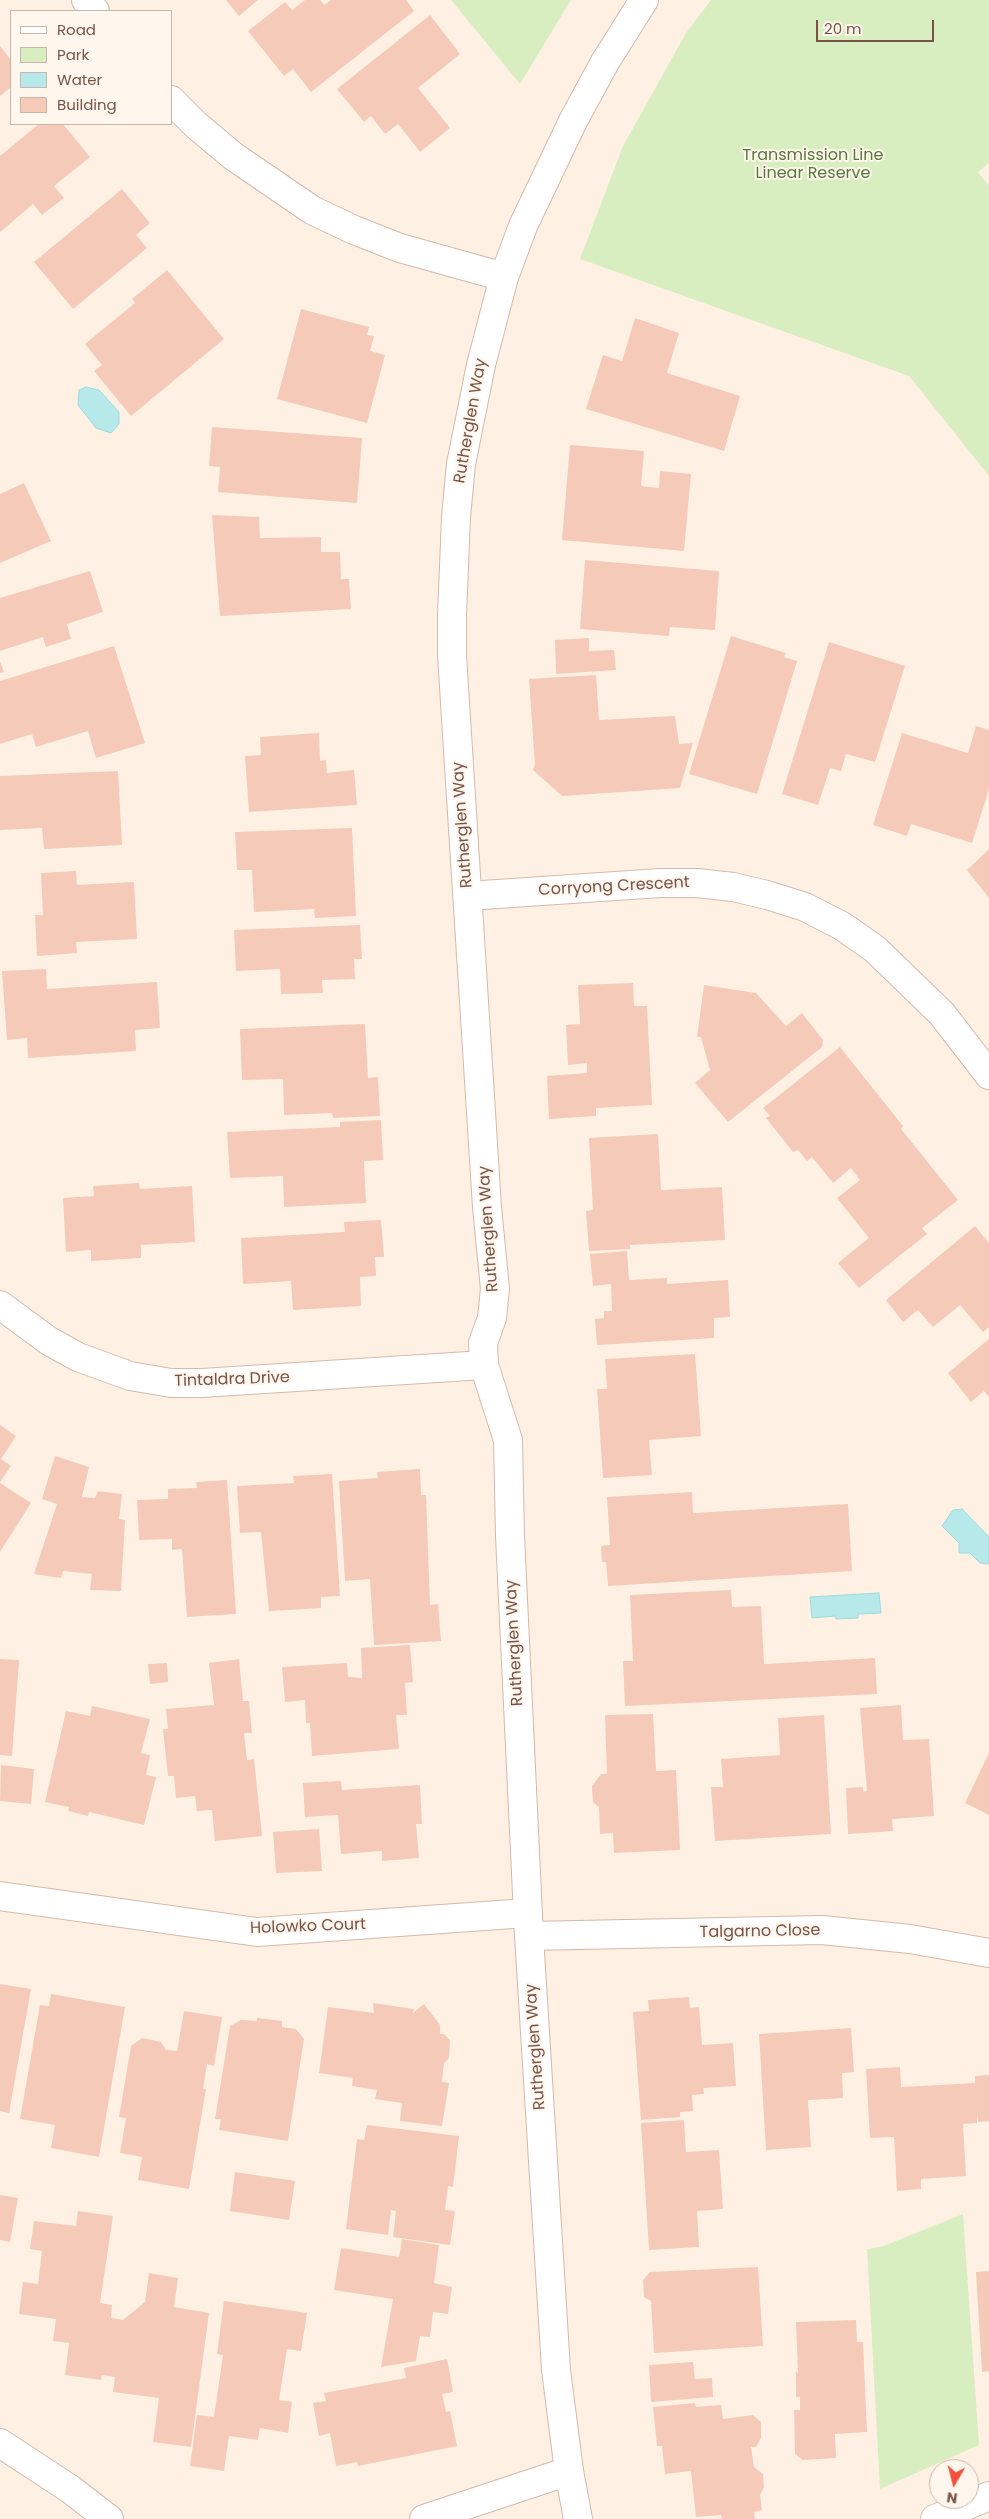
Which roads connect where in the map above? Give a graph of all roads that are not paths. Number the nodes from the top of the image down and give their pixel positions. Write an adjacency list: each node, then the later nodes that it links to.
1 (86, 0): 3 (street)
2 (644, 0): 5 (street, Rutherglen Way)
3 (94, 10)
4 (172, 101): 5 (street)
5 (504, 278): 6 (street, Rutherglen Way)
6 (468, 896): 7 (street, Corryong Crescent); 9 (street, Rutherglen Way)
7 (989, 1075)
8 (0, 1305): 9 (street, Tintaldra Drive)
9 (484, 1366): 11 (street, Rutherglen Way)
10 (0, 1896): 11 (street, Holowko Court)
11 (528, 1925): 12 (street, Talgarno Close); 14 (street, Rutherglen Way)
12 (989, 1953)
13 (0, 2443): 16 (street)
14 (569, 2471): 17 (street); 18 (street, Rutherglen Way)
15 (989, 2496): 19 (street)
16 (109, 2519)
17 (424, 2519)
18 (578, 2519)
19 (935, 2519)

